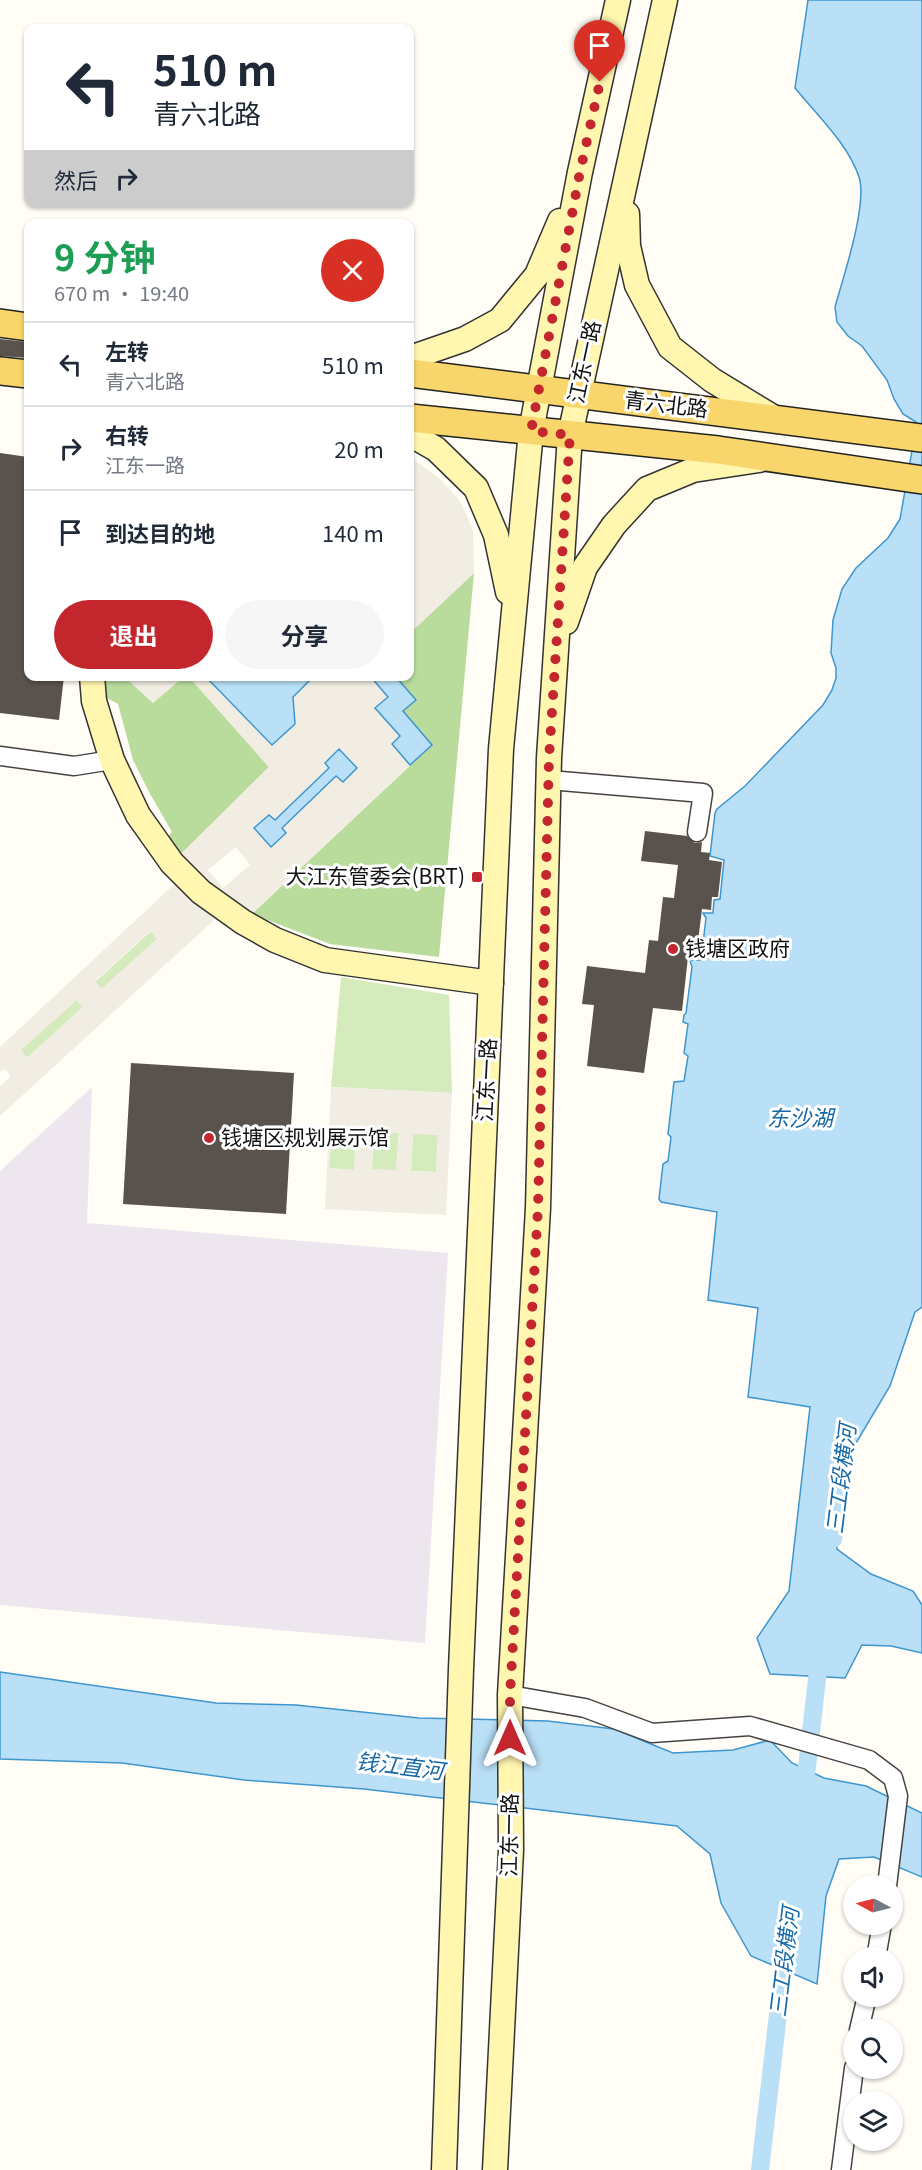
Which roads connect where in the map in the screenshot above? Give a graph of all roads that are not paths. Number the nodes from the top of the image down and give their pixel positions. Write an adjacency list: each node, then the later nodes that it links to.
1 (618, 0): 3 (main road, 江东一路)
2 (665, 0): 4 (main road, 江东一路)
3 (580, 172): 7 (main road); 11 (main road, 江东一路)
4 (625, 184): 12 (main road, 江东一路); 14 (main road)
5 (0, 324): 6 (main road)
6 (24, 327)
7 (414, 357)
8 (0, 371): 9 (main road)
9 (24, 374)
10 (414, 374): 11 (main road, 青六北路)
11 (537, 389): 12 (main road, 青六北路); 15 (main road, 江东一路)
12 (578, 394): 14 (main road, 青六北路); 16 (main road, 江东一路)
13 (414, 418): 15 (main road, 青六北路)
14 (776, 419): 18 (main road, 青六北路)
15 (531, 431): 16 (main road, 青六北路); 21 (main road, 江东一路)
16 (570, 435): 19 (main road, 青六北路); 22 (main road, 江东一路)
17 (414, 436): 21 (main road)
18 (914, 437)
19 (773, 458): 20 (main road, 青六北路); 22 (main road)
20 (911, 479)
21 (513, 619): 28 (main road, 江东一路)
22 (556, 649): 26 (main road, 江东一路)
23 (92, 681): 25 (main road)
24 (0, 756): 25 (street)
25 (112, 760): 28 (main road)
26 (549, 780): 27 (street); 29 (main road, 江东一路)
27 (697, 832)
28 (491, 983): 32 (main road, 江东一路)
29 (510, 1706): 30 (street); 33 (main road, 江东一路)
30 (888, 1875)
31 (853, 2079): 34 (street)
32 (444, 2170)
33 (495, 2170)
34 (841, 2170)

